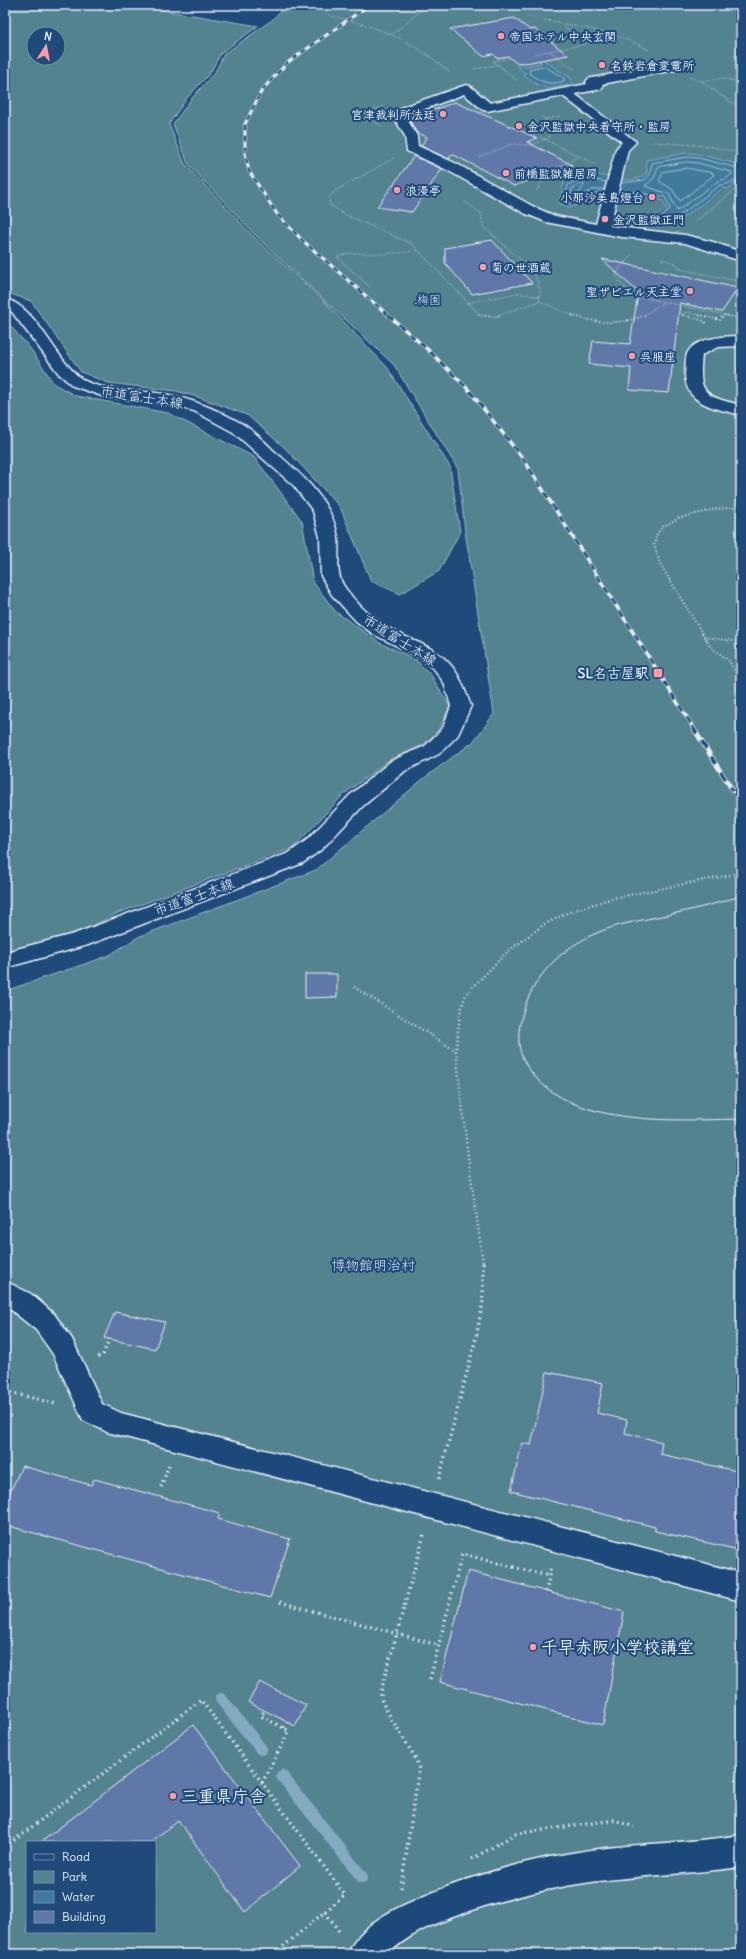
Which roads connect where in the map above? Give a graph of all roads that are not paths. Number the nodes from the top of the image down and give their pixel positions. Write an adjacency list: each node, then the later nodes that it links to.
1 (671, 67): 2 (street)
2 (565, 92): 3 (street); 3 (street)
3 (602, 229): 4 (street)
4 (741, 257)
5 (5, 303): 8 (street, 市道富士本線)
6 (741, 340): 7 (street)
7 (741, 410)
8 (7, 960)
9 (5, 1292): 10 (street)
10 (741, 1587)
11 (741, 1851): 12 (street)
12 (364, 1954)

